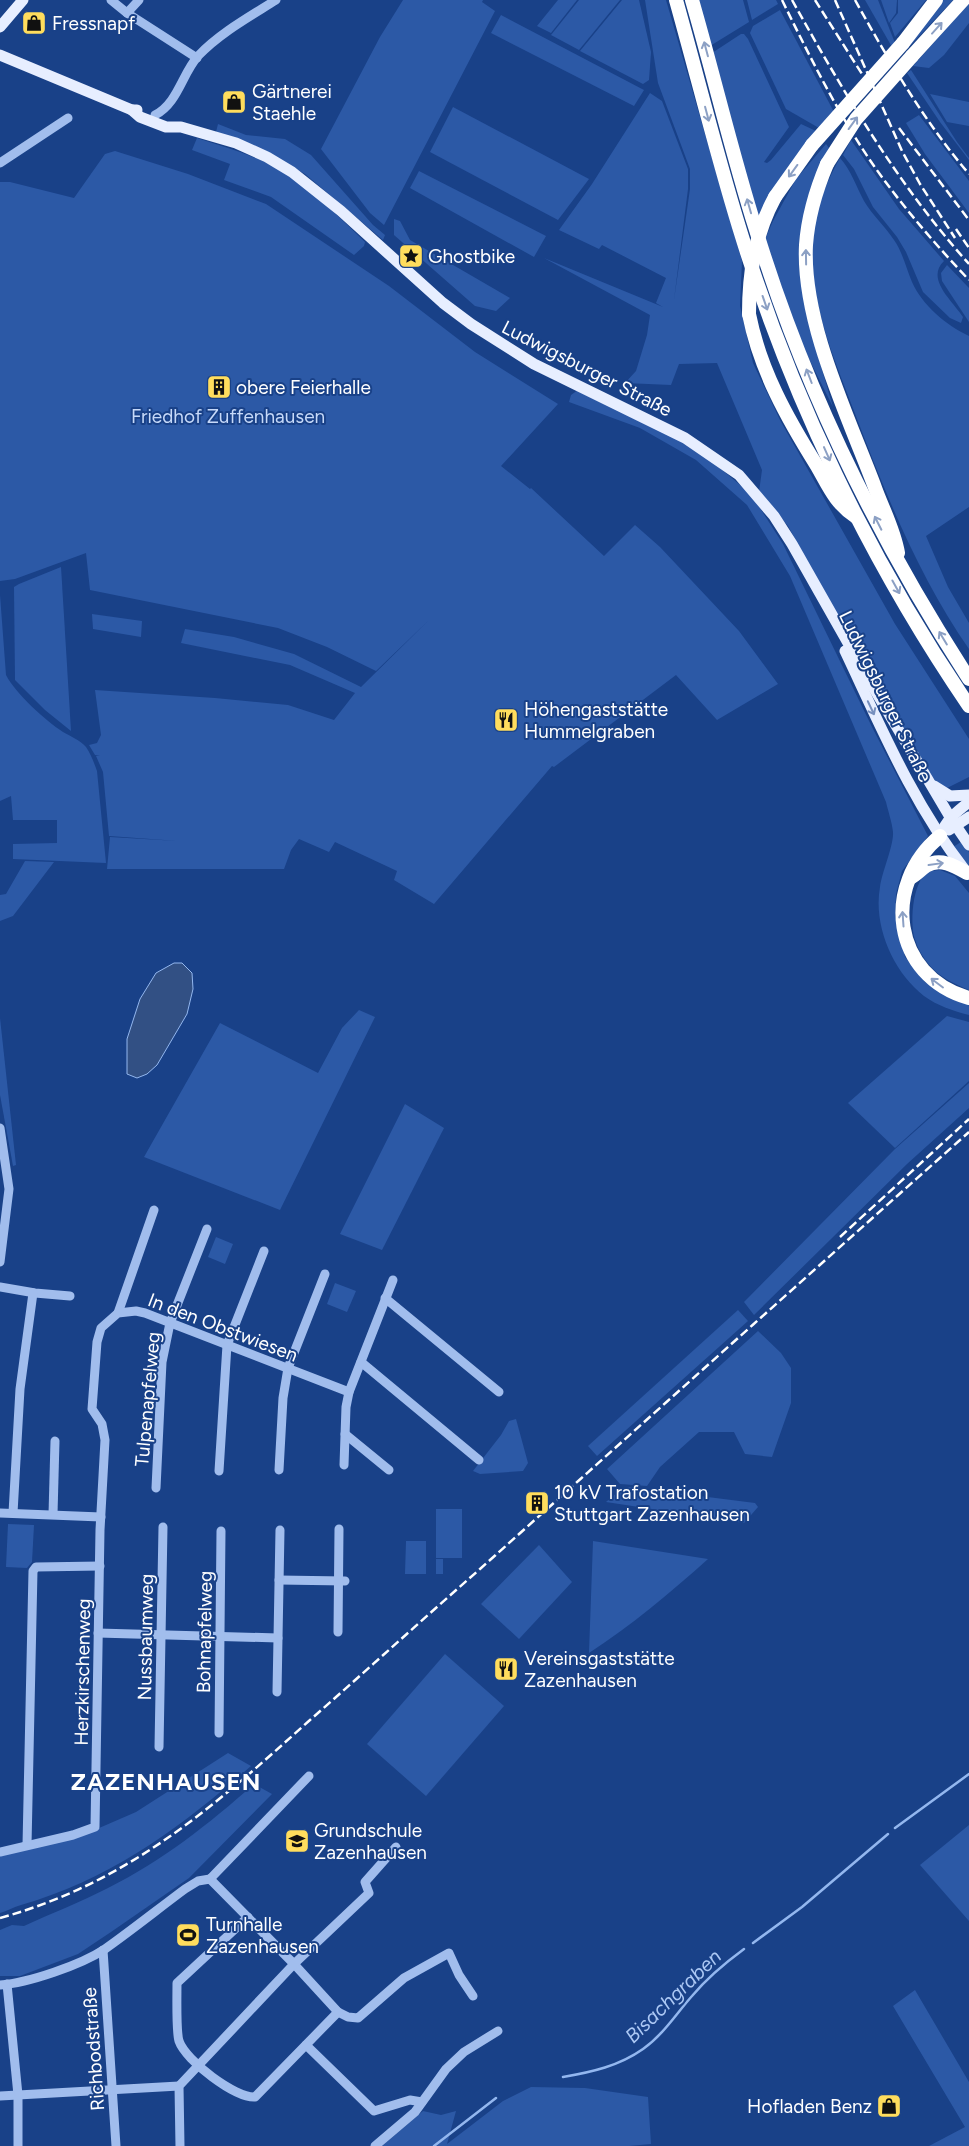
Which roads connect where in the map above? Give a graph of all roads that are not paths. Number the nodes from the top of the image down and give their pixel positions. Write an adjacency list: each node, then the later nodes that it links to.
1 (23, 0): 10 (main road)
2 (111, 0): 9 (street)
3 (139, 0): 9 (street)
4 (276, 0): 12 (street)
5 (676, 0): 18 (highway, one-way to 18)
6 (692, 0): 19 (highway, one-way to 6)
7 (936, 0): 18 (highway, one-way to 18, bridge)
8 (963, 0): 19 (highway, one-way to 8, bridge)
9 (127, 14): 12 (street)
10 (0, 27)
11 (0, 55): 14 (main road, Ludwigsburger Straße)
12 (197, 58): 13 (street)
13 (163, 109): 14 (main road, Ludwigsburger Straße); 16 (main road, Ludwigsburger Straße)
14 (132, 110): 16 (main road, Ludwigsburger Straße)
15 (68, 118): 17 (street)
16 (181, 127): 20 (main road, Ludwigsburger Straße)
17 (0, 163)
18 (858, 518): 22 (highway, one-way to 22)
19 (901, 566): 21 (highway, one-way to 19)
20 (805, 568): 23 (main road, Ludwigsburger Straße); 28 (main road, Ludwigsburger Straße, one-way to 28)
21 (969, 679)
22 (969, 706)
23 (929, 783): 24 (main road); 27 (main road, Ludwigsburger Straße)
24 (969, 795)
25 (969, 802): 27 (main road)
26 (969, 817): 27 (main road)
27 (952, 822): 28 (main road); 29 (main road, Ludwigsburger Straße)
28 (940, 836): 30 (main road, Ludwigsburger Straße); 31 (highway)
29 (969, 845)
30 (968, 874): 31 (highway, one-way to 30)
31 (907, 880): 32 (highway, one-way to 31)
32 (969, 998)
33 (0, 1128): 37 (street)
34 (154, 1210): 44 (street)
35 (206, 1229): 45 (street, Tulpenapfelweg)
36 (264, 1251): 46 (street)
37 (0, 1262)
38 (325, 1274): 48 (street)
39 (393, 1280): 43 (street)
40 (0, 1287): 41 (street)
41 (33, 1293): 42 (street); 60 (street)
42 (70, 1296)
43 (385, 1298): 47 (street); 50 (street)
44 (118, 1313): 45 (street, In den Obstwiesen); 62 (street, In den Obstwiesen)
45 (170, 1323): 46 (street, In den Obstwiesen); 58 (street, Tulpenapfelweg)
46 (227, 1345): 48 (street, In den Obstwiesen); 57 (street)
47 (360, 1362): 49 (street); 53 (street)
48 (288, 1368): 49 (street, In den Obstwiesen); 55 (street)
49 (349, 1392): 51 (street)
50 (499, 1392)
51 (345, 1434): 54 (street); 56 (street)
52 (55, 1441): 61 (street)
53 (479, 1460)
54 (344, 1465)
55 (279, 1470)
56 (389, 1470)
57 (219, 1471)
58 (156, 1488)
59 (0, 1513): 60 (street)
60 (13, 1513): 61 (street)
61 (53, 1514): 62 (street)
62 (101, 1517): 67 (street, Herzkirschenweg)
63 (163, 1527): 72 (street, Nussbaumweg)
64 (339, 1529): 69 (street)
65 (280, 1530): 68 (street)
66 (221, 1531): 73 (street, Bohnapfelweg)
67 (100, 1566): 71 (street, Herzkirschenweg); 79 (street)
68 (279, 1580): 69 (street); 74 (street)
69 (342, 1581): 70 (street)
70 (338, 1632)
71 (98, 1633): 72 (street); 79 (street, Herzkirschenweg)
72 (162, 1635): 73 (street); 77 (street, Nussbaumweg)
73 (220, 1636): 74 (street); 76 (street, Bohnapfelweg)
74 (278, 1638): 75 (street)
75 (277, 1692)
76 (219, 1733)
77 (159, 1747)
78 (309, 1776): 82 (street)
79 (27, 1845): 81 (street)
80 (396, 1847): 85 (street)
81 (0, 1852)
82 (210, 1878): 83 (street); 84 (street)
83 (248, 1917): 85 (street); 91 (street)
84 (103, 1950): 86 (street); 93 (street, Richbodstraße)
85 (294, 1964): 88 (street); 91 (street)
86 (3, 1984): 94 (street)
87 (473, 1996): 88 (street)
88 (338, 2012): 90 (street)
89 (498, 2031): 96 (street)
90 (306, 2045): 91 (street); 96 (street)
91 (197, 2066): 92 (street)
92 (179, 2086): 93 (street); 99 (street)
93 (112, 2089): 94 (street); 98 (street, Richbodstraße)
94 (18, 2095): 95 (street); 97 (street)
95 (0, 2096)
96 (422, 2102): 100 (street)
97 (18, 2146)
98 (116, 2146)
99 (180, 2146)
100 (374, 2146)

